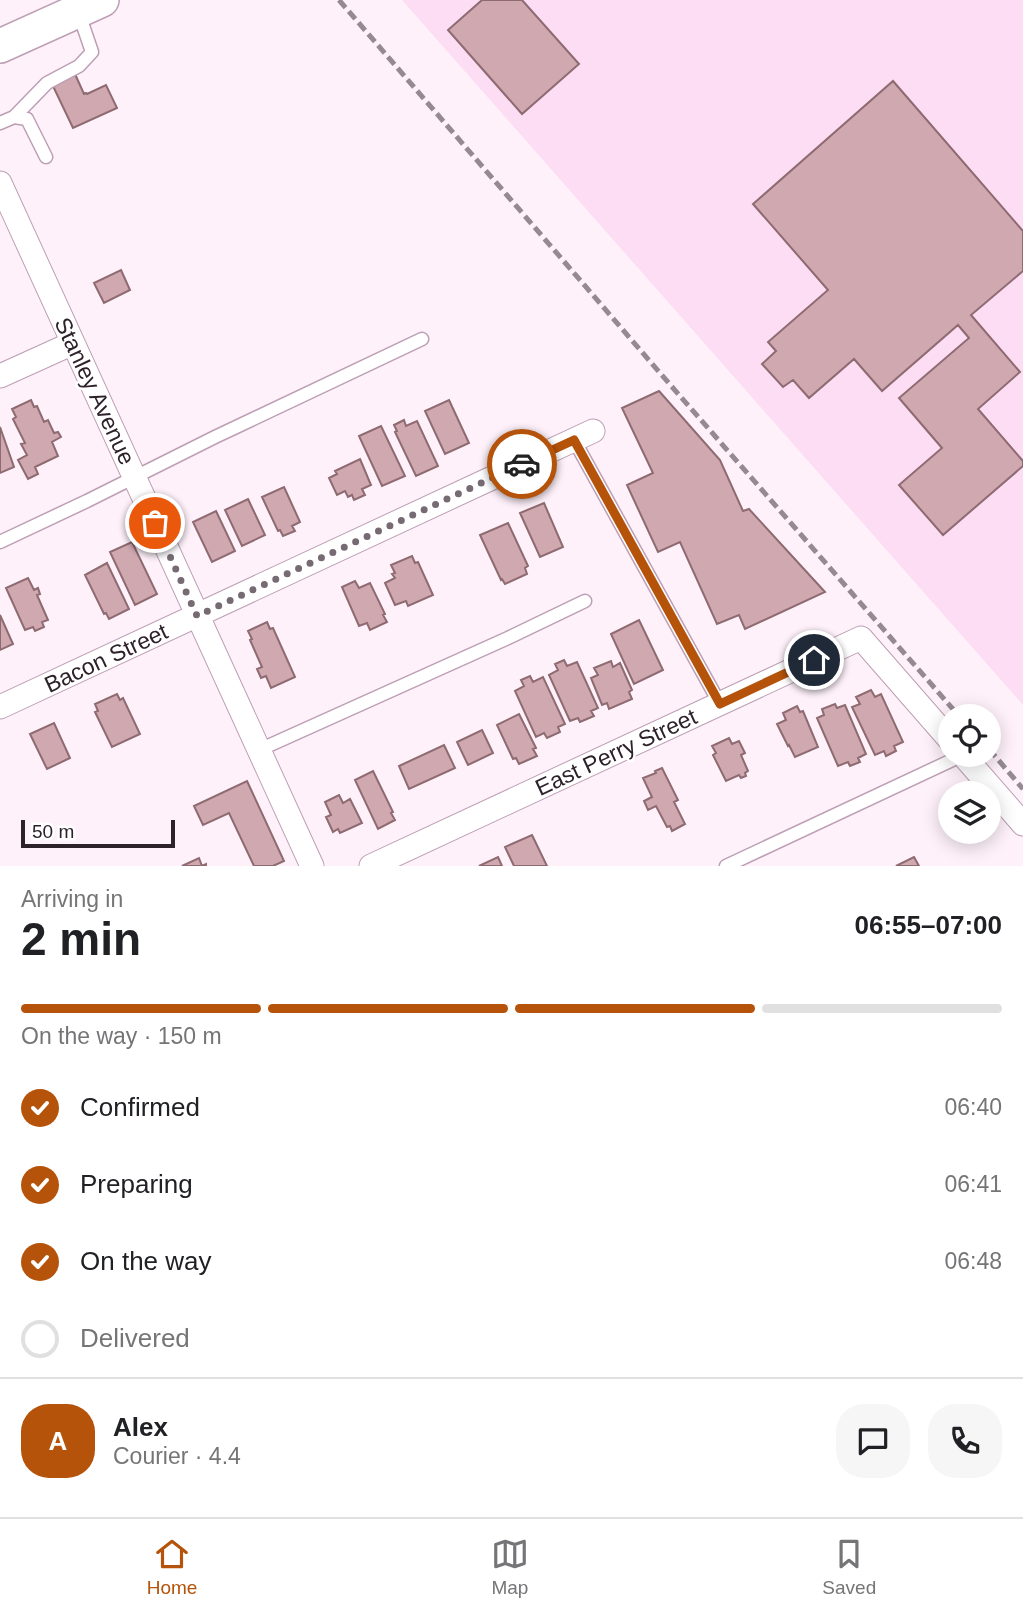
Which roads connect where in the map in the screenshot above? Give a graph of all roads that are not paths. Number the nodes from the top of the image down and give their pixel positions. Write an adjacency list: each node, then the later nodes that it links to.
1 (90, 5): 2 (main road); 3 (lane)
2 (0, 46)
3 (14, 117): 4 (lane); 5 (lane)
4 (0, 123)
5 (46, 158)
6 (0, 183): 7 (street, Stanley Avenue)
7 (5, 208): 9 (street, Stanley Avenue)
8 (422, 339): 12 (lane)
9 (73, 343): 10 (street); 12 (street, Stanley Avenue)
10 (0, 376)
11 (583, 435): 15 (street, Bacon Street); 16 (lane)
12 (134, 477): 13 (lane); 15 (street, Stanley Avenue)
13 (0, 541)
14 (585, 601): 19 (lane)
15 (197, 616): 17 (street, Bacon Street); 19 (street, Stanley Avenue)
16 (720, 704): 18 (street, East Perry Street); 24 (street, East Perry Street)
17 (0, 707)
18 (938, 726)
19 (259, 750): 23 (street, Stanley Avenue)
20 (938, 767): 25 (lane)
21 (973, 767): 22 (street)
22 (1023, 824)
23 (312, 866)
24 (371, 866)
25 (726, 866)

